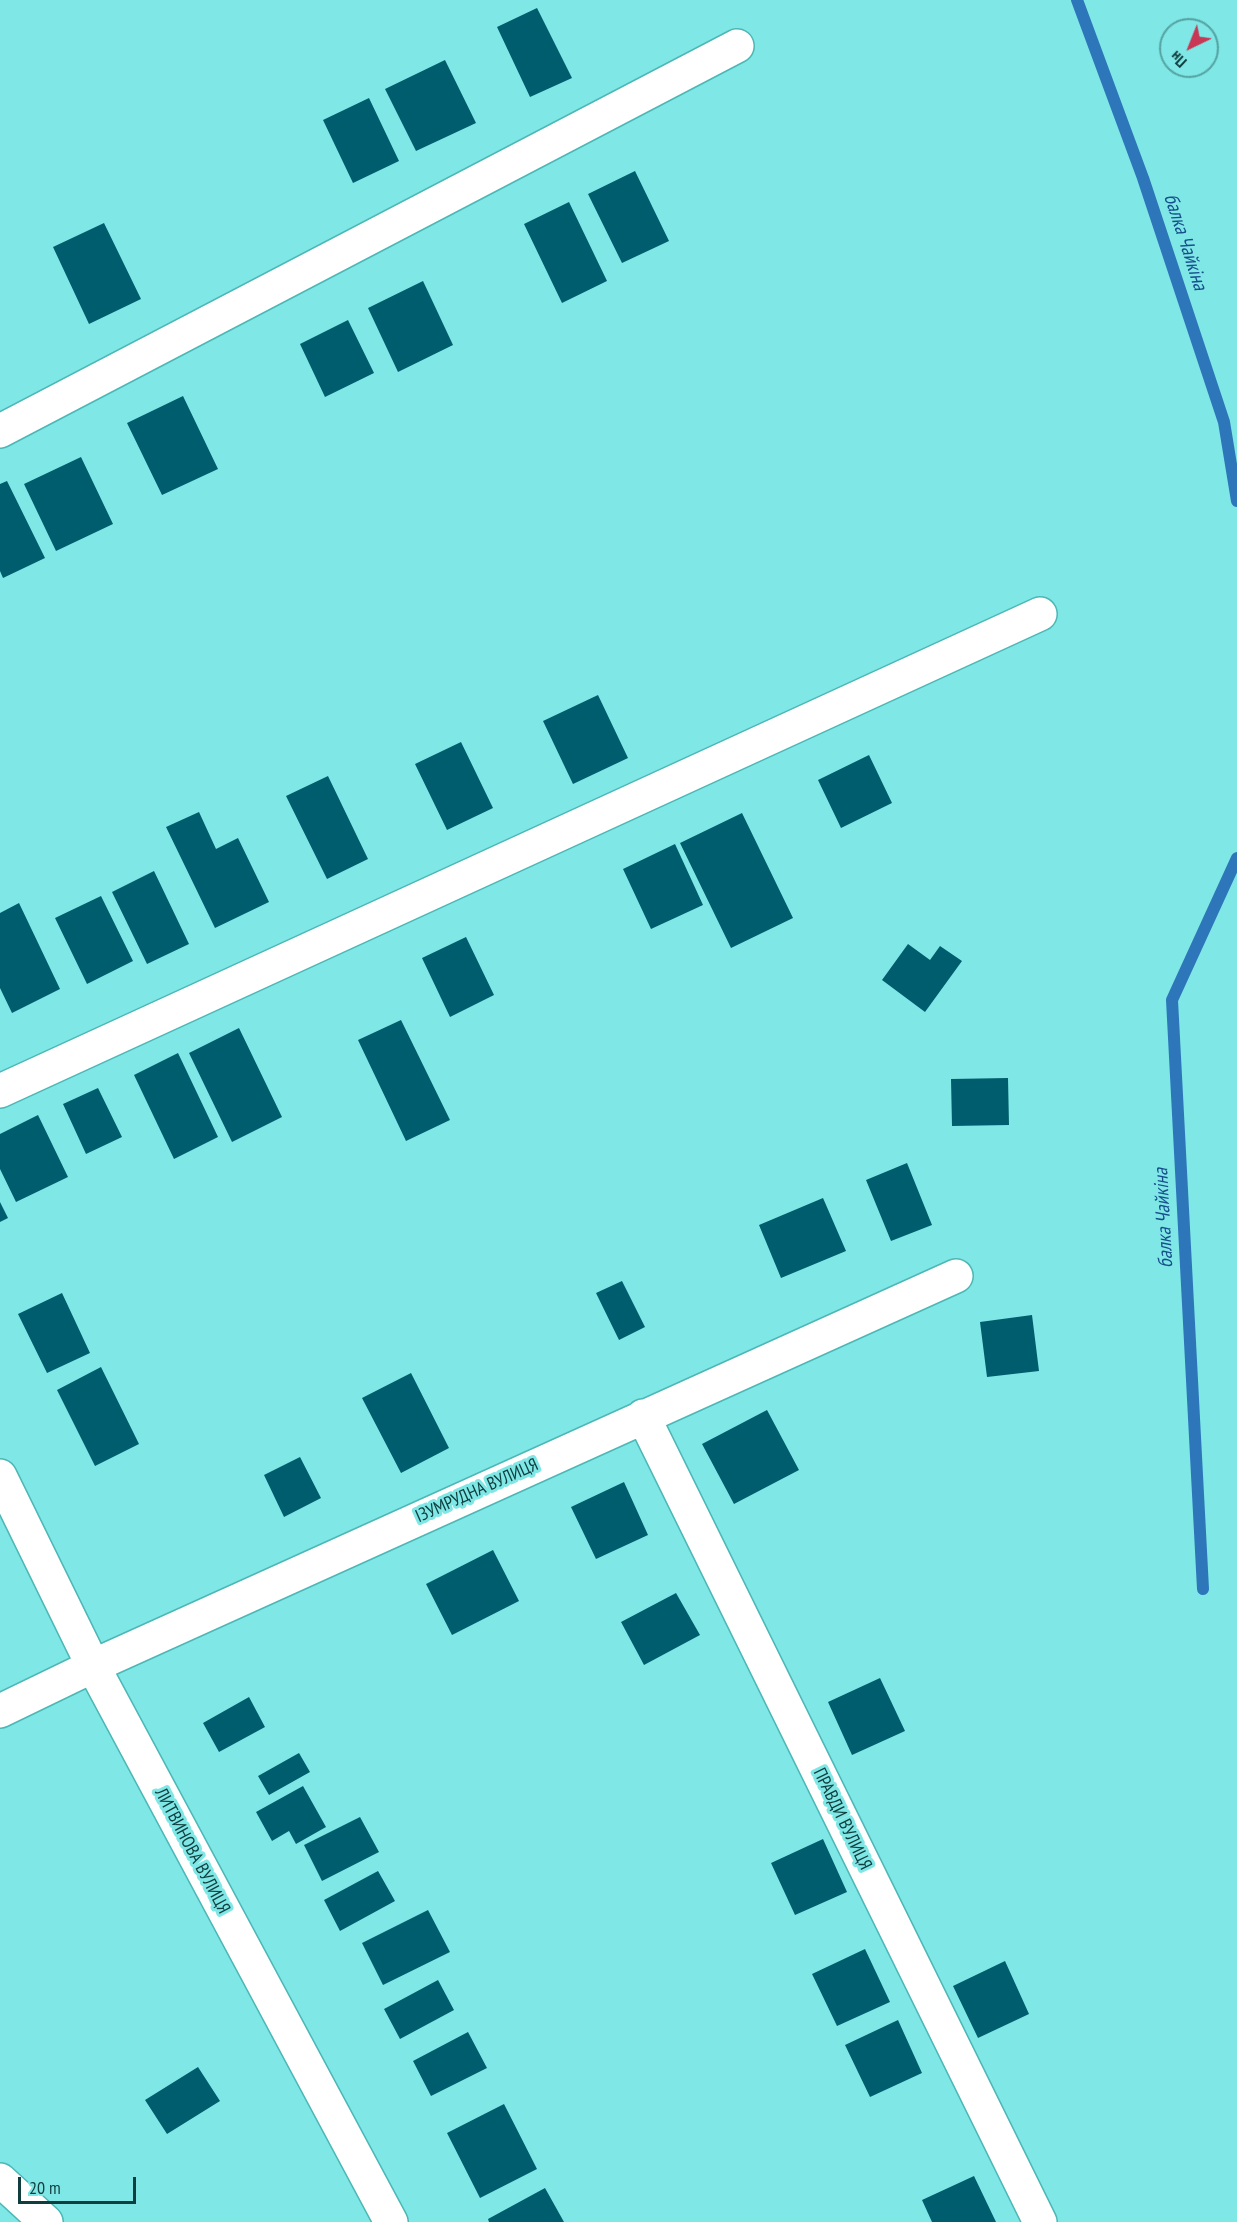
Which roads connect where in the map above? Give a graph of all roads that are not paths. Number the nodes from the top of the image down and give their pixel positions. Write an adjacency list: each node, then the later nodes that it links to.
1 (737, 46): 2 (street)
2 (0, 431)
3 (1040, 614): 4 (street)
4 (0, 1091)
5 (956, 1276): 6 (street, ІЗУМРУДНА ВУЛИЦЯ)
6 (643, 1416): 8 (street, ІЗУМРУДНА ВУЛИЦЯ); 13 (street, ПРАВДИ ВУЛИЦЯ)
7 (0, 1476): 8 (street, ЛИТВИНОВА ВУЛИЦЯ)
8 (93, 1666): 9 (street, ІЗУМРУДНА ВУЛИЦЯ); 12 (street, ЛИТВИНОВА ВУЛИЦЯ)
9 (0, 1711)
10 (0, 2180): 11 (street)
11 (46, 2222)
12 (391, 2222)
13 (1040, 2222)

